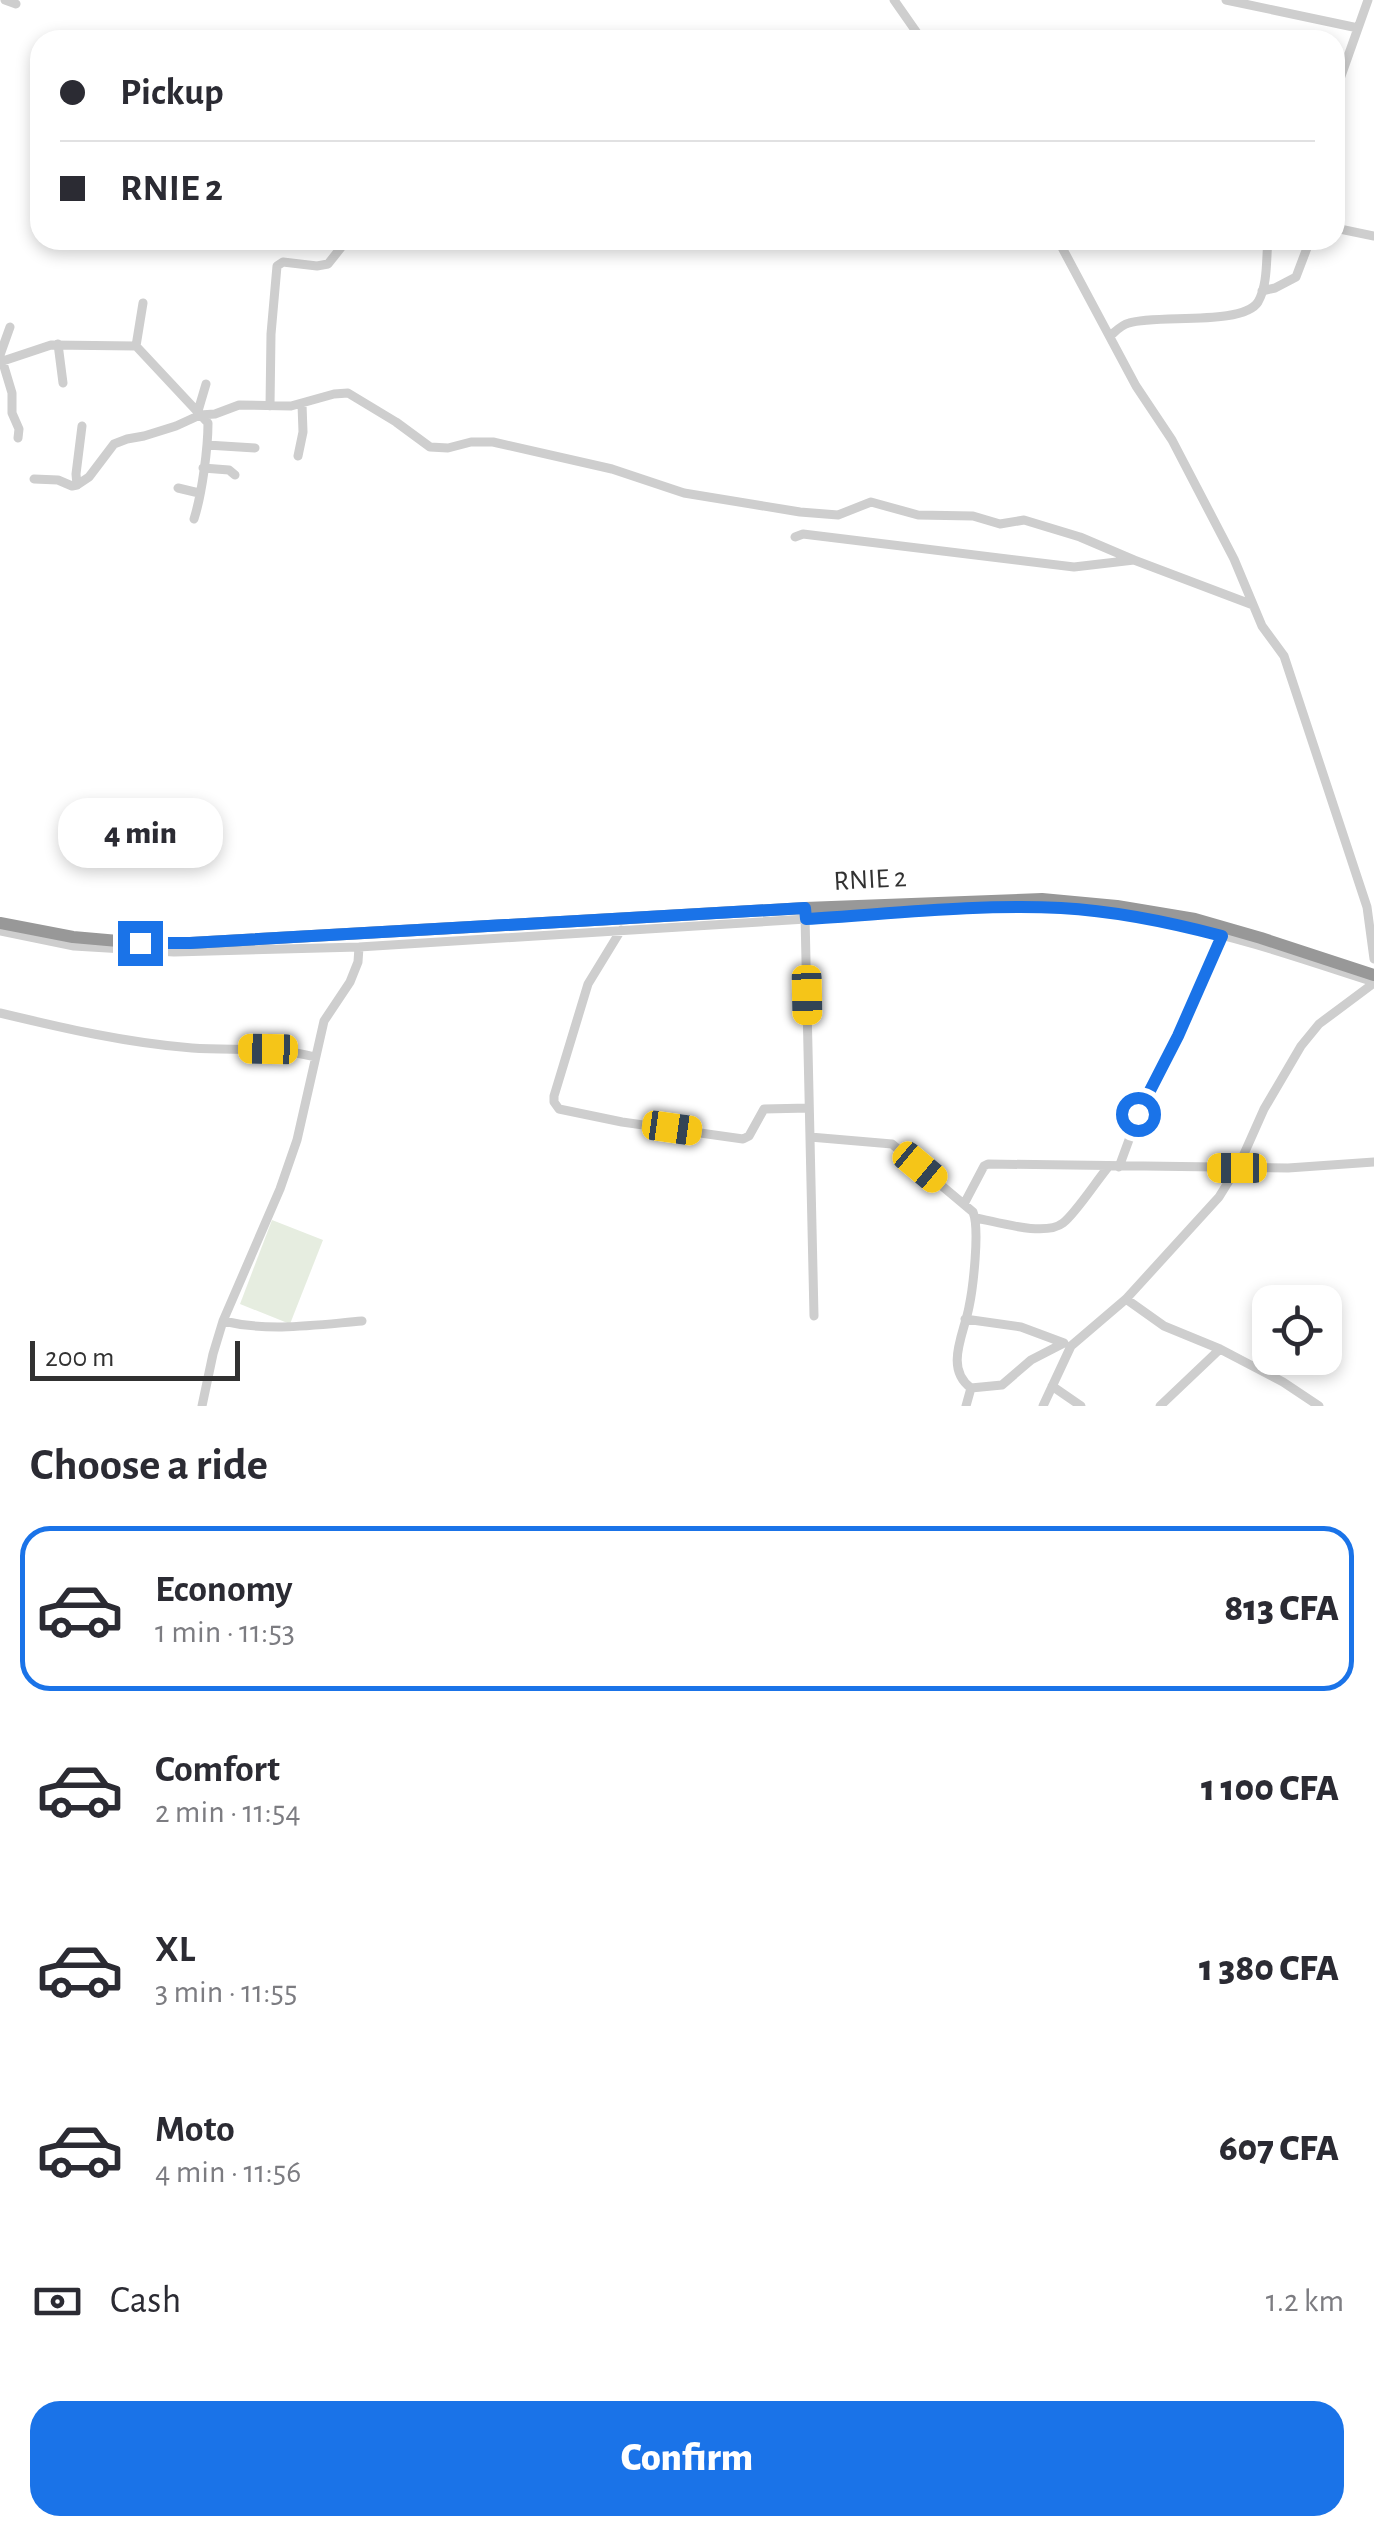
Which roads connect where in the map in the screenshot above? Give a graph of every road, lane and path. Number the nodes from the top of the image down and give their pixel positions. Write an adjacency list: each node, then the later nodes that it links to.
1 (894, 0): 5 (street)
2 (1226, 0): 4 (street)
3 (1368, 0): 4 (street)
4 (1358, 28): 6 (street)
5 (915, 30)
6 (1345, 65)
7 (1345, 230): 8 (street)
8 (1374, 236)
9 (339, 250): 23 (street)
10 (1063, 250): 16 (street)
11 (1267, 250): 13 (street)
12 (1306, 250): 13 (street)
13 (1262, 290): 16 (street)
14 (143, 303): 18 (street)
15 (10, 327): 19 (street)
16 (1110, 336): 39 (street)
17 (58, 344): 18 (street); 19 (street); 20 (street)
18 (136, 346): 24 (street)
19 (1, 360): 26 (street)
20 (63, 383)
21 (206, 384): 24 (street)
22 (302, 404): 23 (street); 29 (street); 38 (street)
23 (270, 406): 24 (street)
24 (199, 413): 27 (street); 33 (street)
25 (82, 426): 33 (street)
26 (18, 438)
27 (207, 445): 28 (street); 30 (street)
28 (255, 448)
29 (298, 456)
30 (203, 468): 31 (street); 35 (street)
31 (235, 474)
32 (34, 479): 33 (street)
33 (77, 485)
34 (178, 488): 35 (street)
35 (199, 493): 36 (street)
36 (194, 518)
37 (794, 538): 38 (street)
38 (1134, 560): 39 (street)
39 (1253, 605): 40 (street)
40 (1371, 905): 47 (street)
41 (805, 914): 43 (highway, RNIE 2 / RNIE 2); 45 (highway, RNIE 2 / RNIE 2); 51 (street)
42 (0, 922): 43 (highway, RNIE 2 / RNIE 2)
43 (624, 925): 46 (street); 51 (street)
44 (0, 931): 46 (street)
45 (1223, 932): 48 (highway, RNIE 2 / RNIE 2); 54 (street)
46 (360, 947): 50 (street)
47 (1374, 959)
48 (1374, 980): 55 (street)
49 (0, 1013): 50 (street)
50 (316, 1057): 61 (street)
51 (810, 1108): 52 (street)
52 (810, 1137): 56 (street); 59 (street)
53 (1374, 1162): 55 (street)
54 (1114, 1166): 55 (street); 56 (street); 57 (street)
55 (1237, 1168): 58 (street)
56 (964, 1204): 57 (street)
57 (976, 1218): 60 (street)
58 (1126, 1300): 63 (street); 64 (street)
59 (814, 1316)
60 (965, 1319): 63 (street); 66 (street)
61 (223, 1321): 62 (street); 67 (street)
62 (362, 1321)
63 (1067, 1344): 65 (street); 66 (street)
64 (1220, 1349): 71 (street); 72 (street)
65 (1052, 1386): 69 (street); 70 (street)
66 (972, 1388): 68 (street)
67 (202, 1406)
68 (966, 1406)
69 (1043, 1406)
70 (1081, 1406)
71 (1160, 1406)
72 (1320, 1406)

